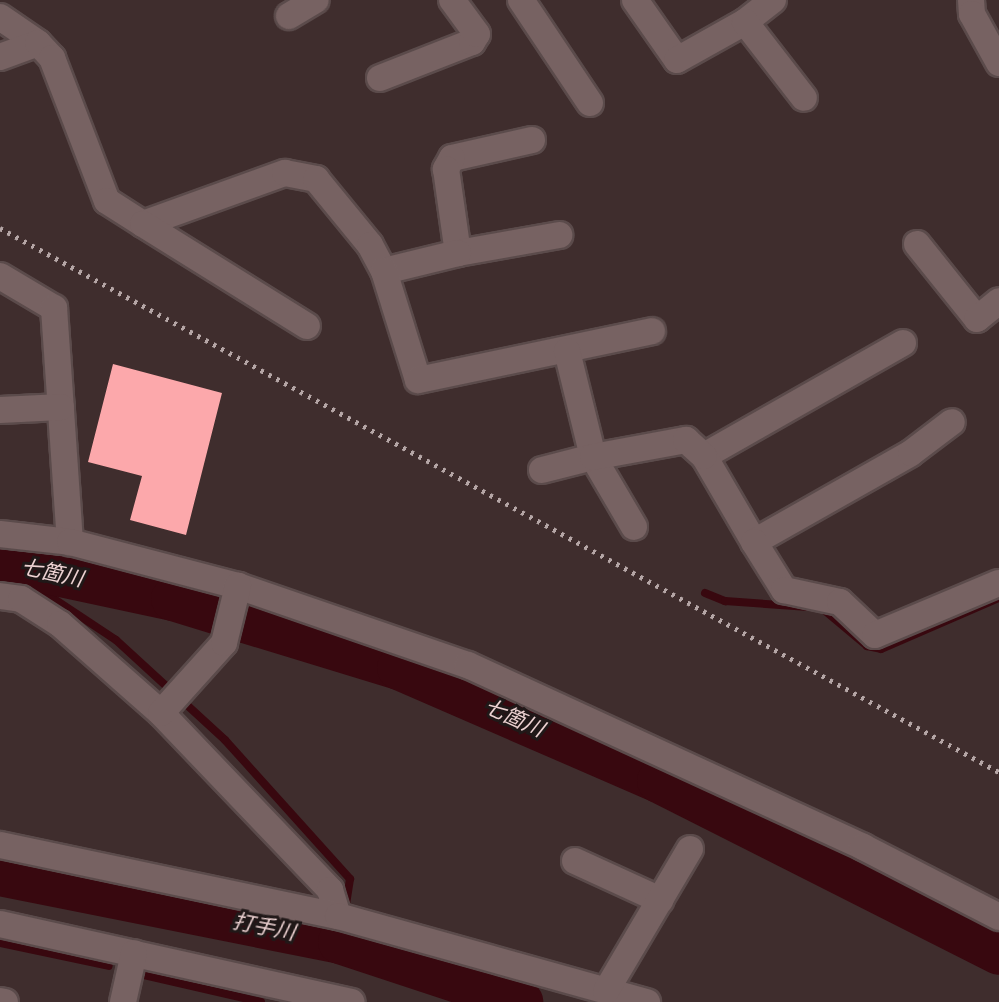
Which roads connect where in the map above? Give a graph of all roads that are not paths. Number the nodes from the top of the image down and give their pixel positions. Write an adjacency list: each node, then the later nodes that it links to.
1 (316, 0): 7 (street)
2 (452, 0): 13 (street)
3 (521, 0): 15 (street)
4 (635, 0): 9 (street)
5 (773, 0): 9 (street)
6 (970, 0): 12 (street)
7 (289, 16)
8 (0, 17): 10 (street)
9 (745, 22): 14 (street)
10 (38, 43): 11 (street); 17 (street)
11 (0, 57)
12 (999, 63)
13 (380, 78)
14 (804, 98)
15 (590, 103)
16 (532, 140): 20 (street)
17 (143, 224): 21 (street); 24 (street)
18 (560, 235): 20 (street)
19 (917, 244): 23 (street)
20 (458, 253): 21 (street)
21 (384, 272): 27 (street)
22 (0, 276): 28 (street)
23 (999, 301)
24 (307, 326)
25 (651, 331): 27 (street)
26 (903, 343): 31 (street)
27 (567, 351): 32 (street)
28 (61, 407): 29 (street); 36 (street)
29 (0, 410)
30 (952, 422): 37 (street)
31 (704, 456): 32 (street); 37 (street)
32 (593, 457): 33 (street); 34 (street)
33 (542, 470)
34 (634, 527)
35 (0, 534): 36 (street)
36 (70, 542): 39 (street)
37 (754, 542): 38 (street)
38 (999, 583)
39 (238, 586): 41 (street); 47 (street)
40 (0, 596): 41 (street)
41 (161, 713): 46 (street)
42 (0, 845): 46 (street)
43 (690, 849): 45 (street)
44 (575, 861): 45 (street)
45 (660, 900): 50 (street)
46 (338, 916): 50 (street)
47 (999, 917)
48 (0, 924): 49 (street)
49 (134, 953): 51 (street); 54 (street)
50 (606, 991): 56 (street)
51 (303, 996): 55 (street)
52 (0, 1001): 53 (street)
53 (5, 1002)
54 (123, 1002)
55 (351, 1002)
56 (647, 1002)

